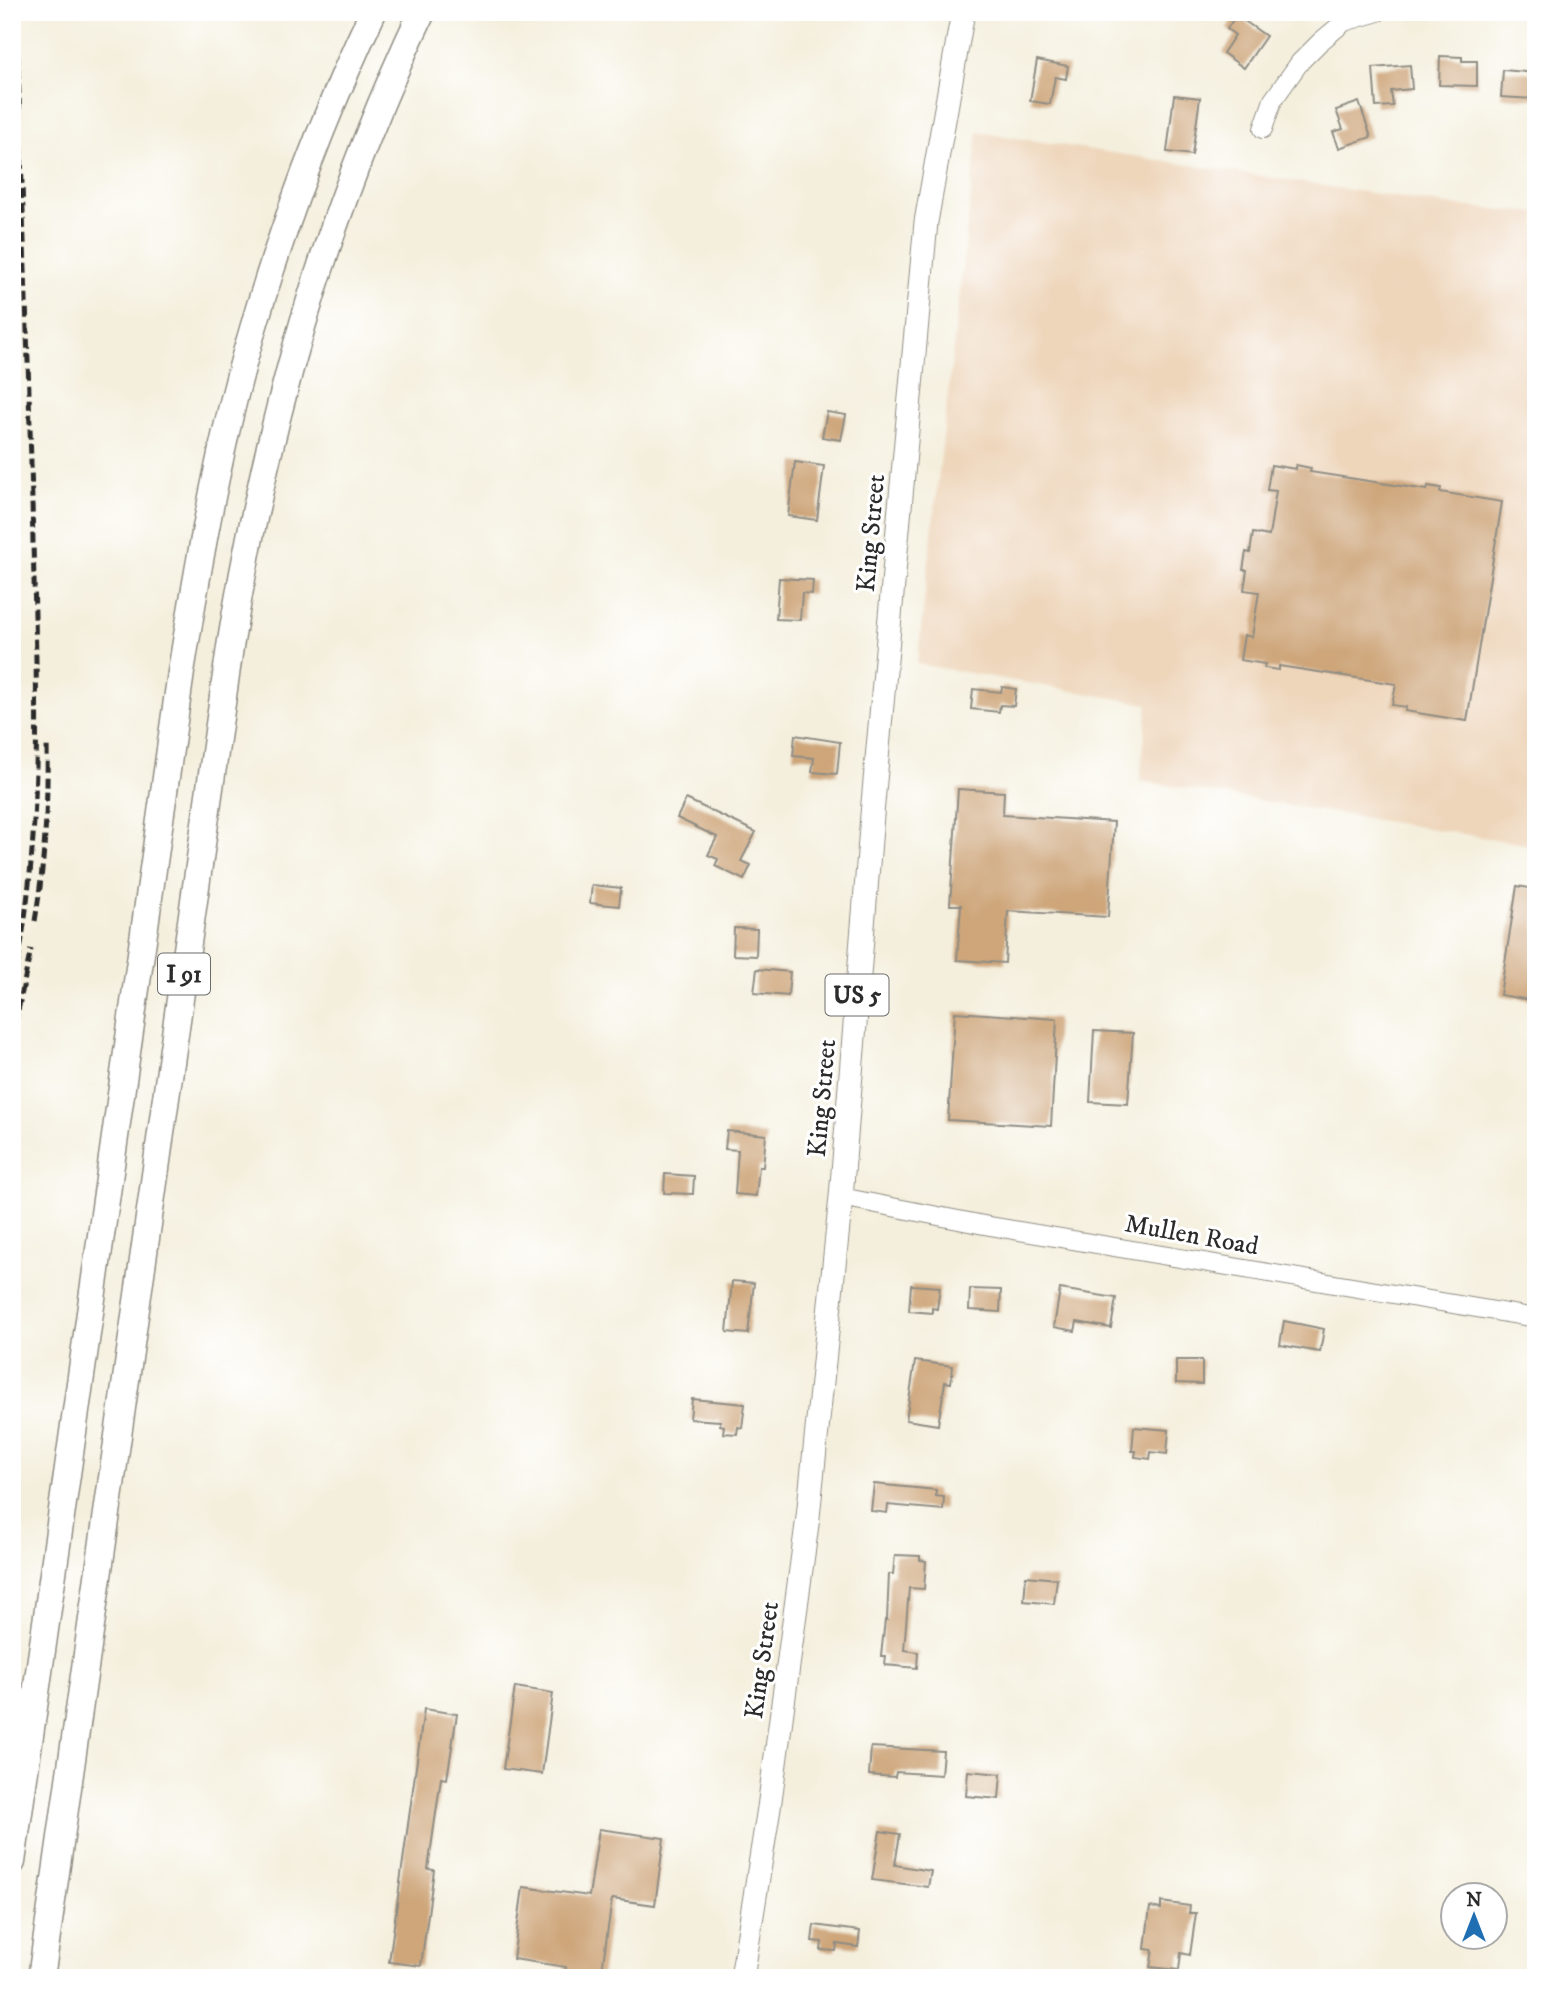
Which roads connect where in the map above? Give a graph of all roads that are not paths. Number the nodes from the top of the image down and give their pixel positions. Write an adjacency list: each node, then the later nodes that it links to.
1 (373, 12): 9 (highway, I 91)
2 (422, 12): 10 (highway, I 91)
3 (963, 12): 7 (main road, King Street / US 5)
4 (1378, 12): 5 (street)
5 (1342, 17): 6 (street)
6 (1263, 129)
7 (841, 1197): 8 (street, Mullen Road); 11 (main road, King Street / US 5)
8 (1536, 1318)
9 (12, 1862)
10 (41, 1978)
11 (742, 1978)

